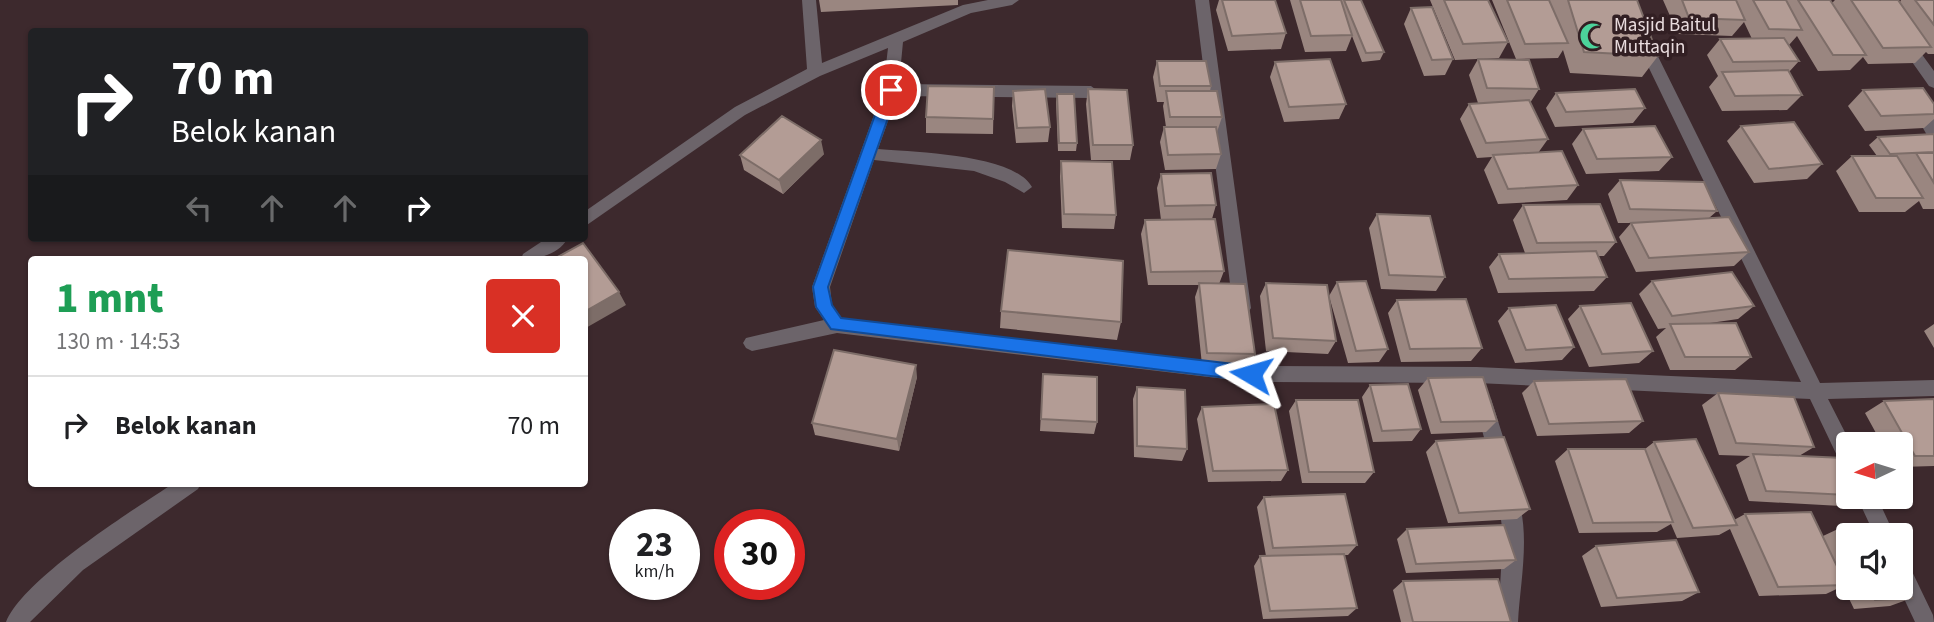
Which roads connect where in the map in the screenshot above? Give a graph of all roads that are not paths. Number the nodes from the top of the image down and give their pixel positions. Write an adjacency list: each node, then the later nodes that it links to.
1 (809, 0): 7 (street)
2 (1012, 0): 6 (street)
3 (1202, 0): 18 (street)
4 (1623, 0): 23 (street)
5 (1897, 31): 8 (street)
6 (896, 38): 7 (street); 9 (street)
7 (815, 72): 15 (street)
8 (1934, 82)
9 (891, 90): 10 (street); 13 (street)
10 (1091, 92)
11 (1934, 118): 12 (street)
12 (1934, 134)
13 (870, 154): 14 (street); 19 (street)
14 (1024, 187)
15 (588, 218)
16 (554, 242): 17 (street)
17 (533, 256)
18 (1244, 318)
19 (837, 325): 20 (street); 21 (street)
20 (752, 343)
21 (1477, 375): 23 (street); 28 (street)
22 (1934, 388): 23 (street)
23 (1816, 391): 24 (street)
24 (1836, 433)
25 (185, 487): 27 (street)
26 (1913, 595): 29 (street)
27 (16, 622)
28 (1508, 622)
29 (1926, 622)

